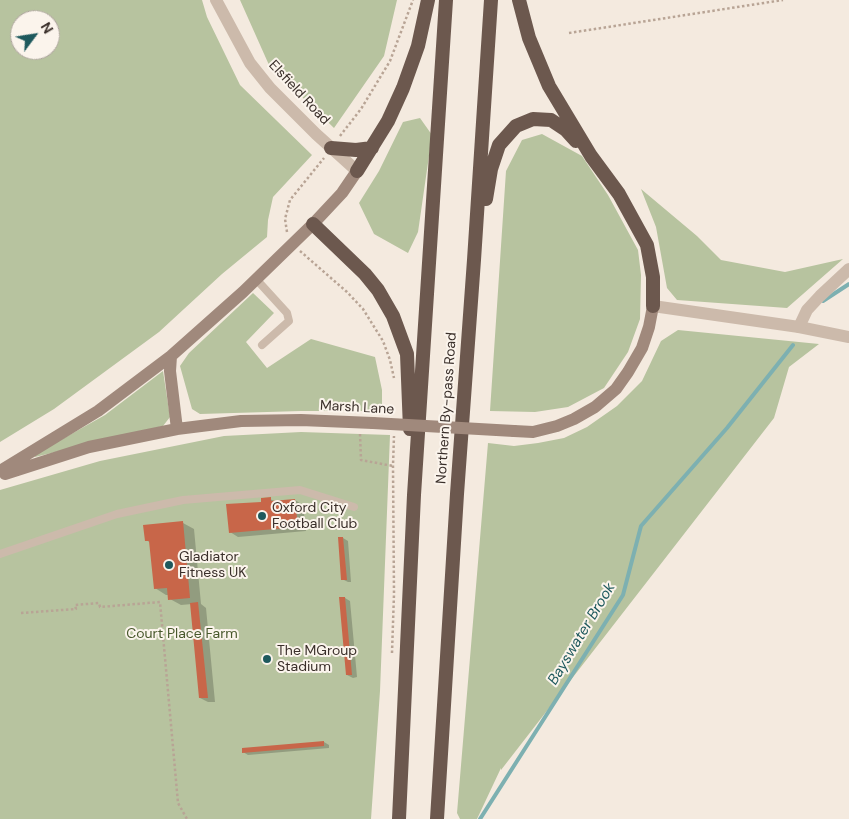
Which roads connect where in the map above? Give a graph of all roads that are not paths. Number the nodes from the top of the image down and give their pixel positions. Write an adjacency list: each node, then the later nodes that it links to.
1 (216, 0): 6 (street, Elsfield Road)
2 (428, 0): 7 (highway)
3 (446, 0): 22 (highway, Northern By-pass Road)
4 (491, 0): 11 (highway, Northern By-pass Road)
5 (519, 0): 8 (highway)
6 (331, 148): 7 (highway); 9 (street, Elsfield Road)
7 (372, 148): 9 (highway)
8 (591, 156): 11 (highway); 14 (highway)
9 (357, 172): 10 (main road)
10 (312, 224): 13 (main road); 22 (highway)
11 (474, 260): 26 (highway, Northern By-pass Road)
12 (849, 269): 15 (street)
13 (256, 278): 17 (lane); 18 (main road)
14 (653, 306): 15 (street); 19 (main road, Marsh Lane, bridge)
15 (799, 327): 16 (street)
16 (849, 337)
17 (262, 345)
18 (171, 356): 19 (main road); 20 (main road)
19 (177, 429): 21 (main road, Marsh Lane)
20 (0, 471)
21 (0, 476)
22 (414, 495): 25 (highway, Northern By-pass Road)
23 (354, 507): 24 (lane)
24 (0, 554)
25 (399, 819)
26 (436, 819)

